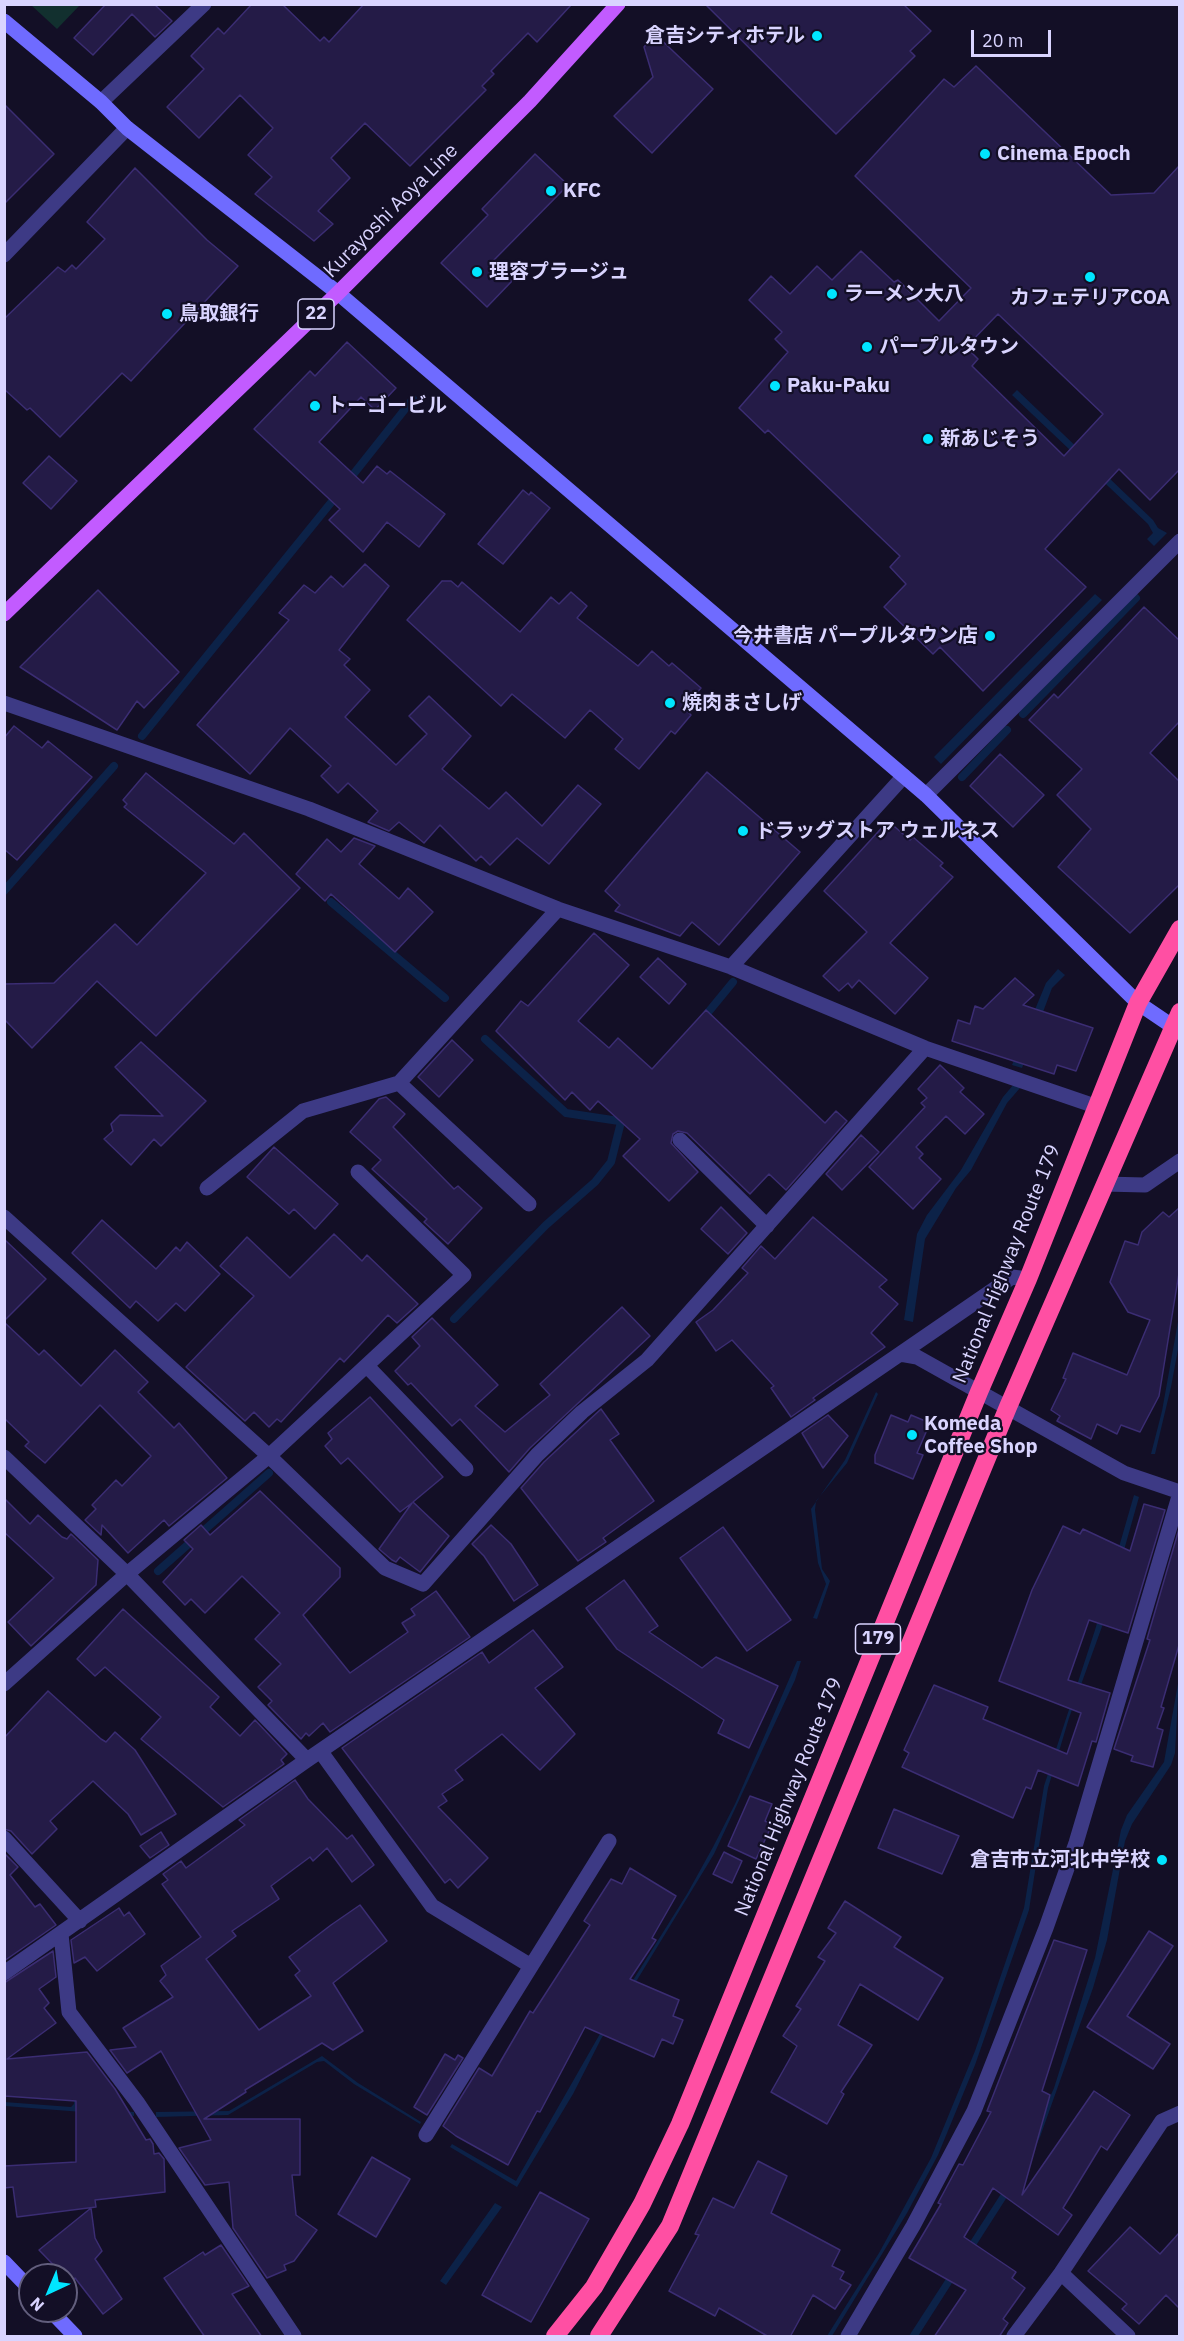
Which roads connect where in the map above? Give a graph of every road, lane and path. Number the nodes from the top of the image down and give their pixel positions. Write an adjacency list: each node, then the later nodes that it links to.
1 (204, 4): 4 (street)
2 (618, 5): 7 (main road, Kurayoshi Aoya Line / 22)
3 (4, 21): 4 (street)
4 (101, 102): 5 (street)
5 (127, 128): 6 (street); 7 (street)
6 (4, 255)
7 (338, 293): 9 (main road, Kurayoshi Aoya Line / 22); 11 (street)
8 (1179, 540): 12 (street)
9 (4, 614)
10 (4, 703): 13 (street)
11 (904, 776): 12 (street); 15 (street)
12 (926, 795): 16 (street)
13 (558, 909): 15 (street); 19 (street)
14 (1179, 929): 16 (highway, National Highway Route 179 / 179)
15 (731, 967): 18 (street)
16 (1138, 1003): 17 (street); 20 (highway, National Highway Route 179 / 179)
17 (1177, 1023): 24 (highway, 179)
18 (925, 1048): 20 (street); 28 (street)
19 (399, 1083): 25 (street); 26 (street)
20 (1095, 1106): 29 (highway, National Highway Route 179 / 179)
21 (680, 1140): 28 (street)
22 (1179, 1161): 24 (street)
23 (358, 1172): 31 (street)
24 (1104, 1184): 33 (highway, 179)
25 (207, 1188)
26 (529, 1204)
27 (4, 1217): 34 (street)
28 (767, 1226): 34 (street)
29 (1028, 1279): 30 (street); 32 (highway, National Highway Route 179 / 179)
30 (900, 1354): 32 (street); 40 (street)
31 (367, 1366): 34 (street); 36 (street)
32 (979, 1392): 33 (street); 56 (highway, National Highway Route 179 / 179)
33 (1008, 1407): 37 (street); 57 (highway, 179)
34 (269, 1456): 38 (street)
35 (4, 1457): 38 (street)
36 (466, 1469)
37 (1179, 1492): 58 (street)
38 (127, 1574): 39 (street); 41 (street)
39 (4, 1683)
40 (321, 1752): 41 (street); 46 (street)
41 (307, 1760): 44 (street)
42 (4, 1838): 44 (street)
43 (609, 1841): 46 (street)
44 (80, 1921): 45 (street)
45 (61, 1934): 47 (street); 55 (street)
46 (531, 1966): 49 (street)
47 (4, 1973)
48 (1179, 2113): 51 (street)
49 (426, 2134)
50 (4, 2262): 52 (street)
51 (1061, 2273): 59 (street); 60 (street)
52 (18, 2277)
53 (62, 2323): 54 (street)
54 (75, 2337)
55 (294, 2337)
56 (555, 2337)
57 (599, 2337)
58 (848, 2337)
59 (1014, 2337)
60 (1128, 2337)

